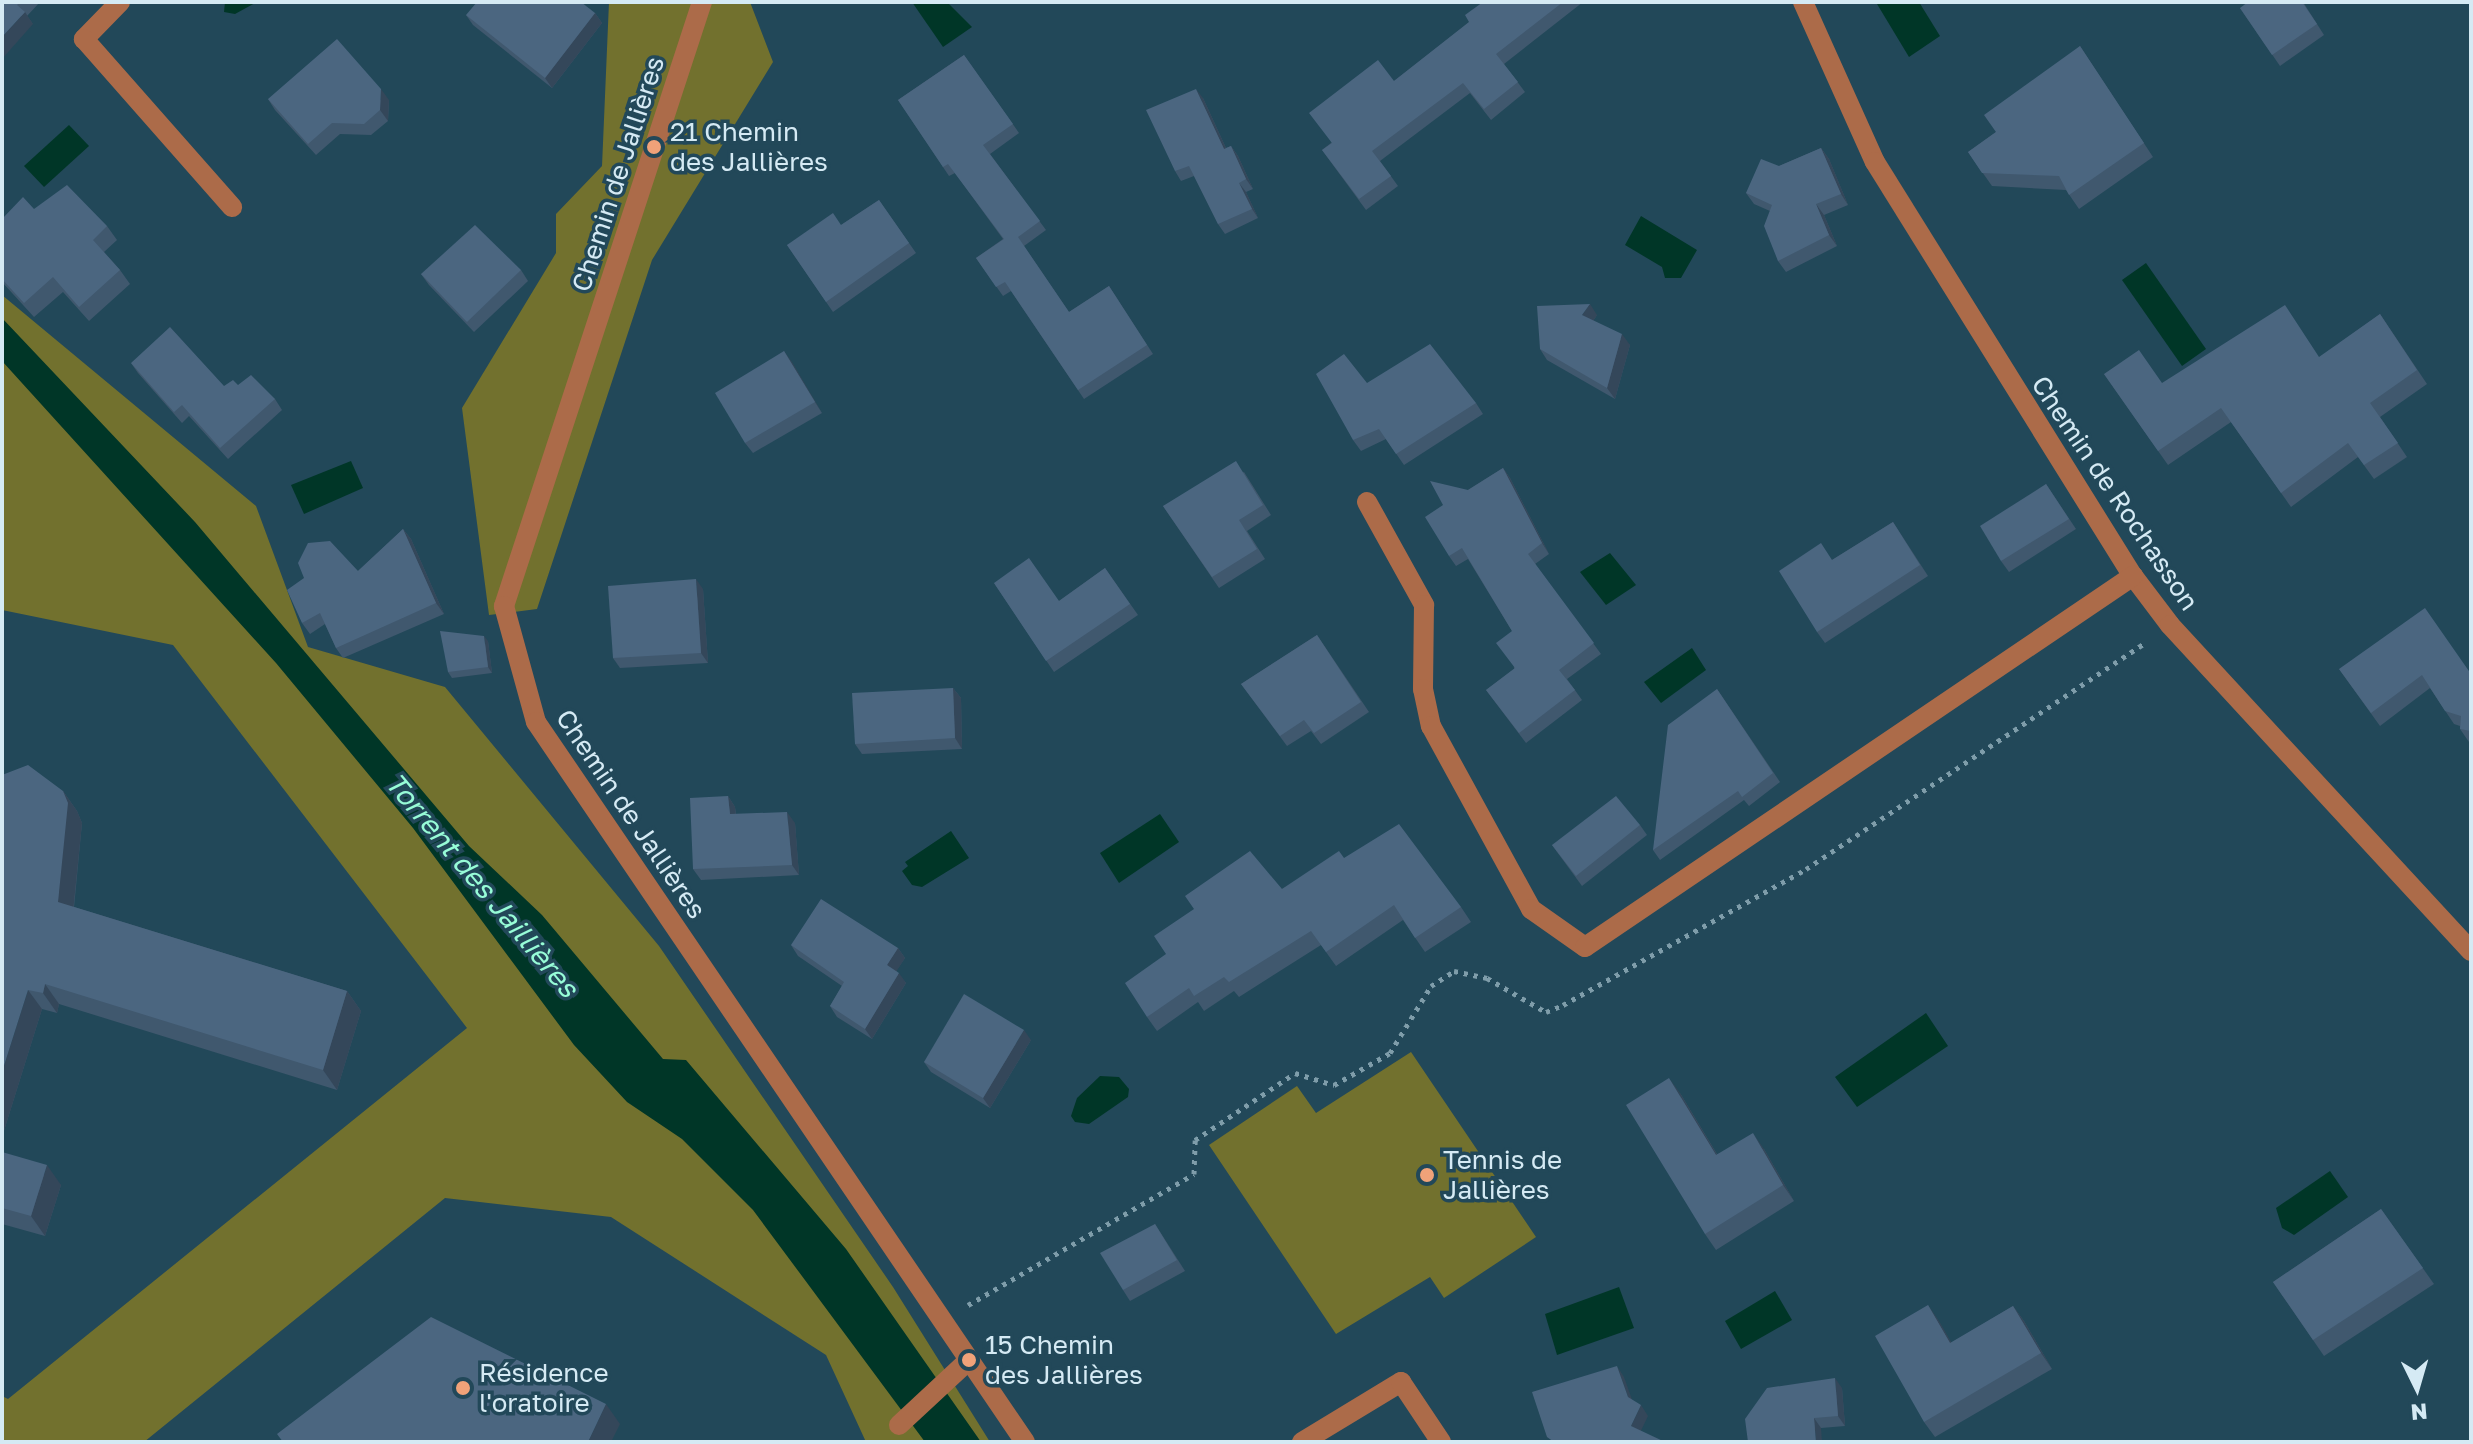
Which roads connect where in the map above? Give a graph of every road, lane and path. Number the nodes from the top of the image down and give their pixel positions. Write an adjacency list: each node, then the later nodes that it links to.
1 (120, 2): 4 (street)
2 (702, 2): 9 (street, Chemin de Jallières)
3 (1803, 2): 6 (street, Chemin de Rochasson)
4 (232, 207)
5 (1367, 502): 6 (street)
6 (2133, 576): 7 (street, Chemin de Rochasson)
7 (2471, 951)
8 (1194, 1174): 9 (path)
9 (943, 1320): 10 (street, Chemin de Jallières)
10 (969, 1360): 11 (street); 12 (street, Chemin de Jallières)
11 (899, 1425)
12 (1025, 1442)
13 (1302, 1442): 14 (street)
14 (1441, 1442)

